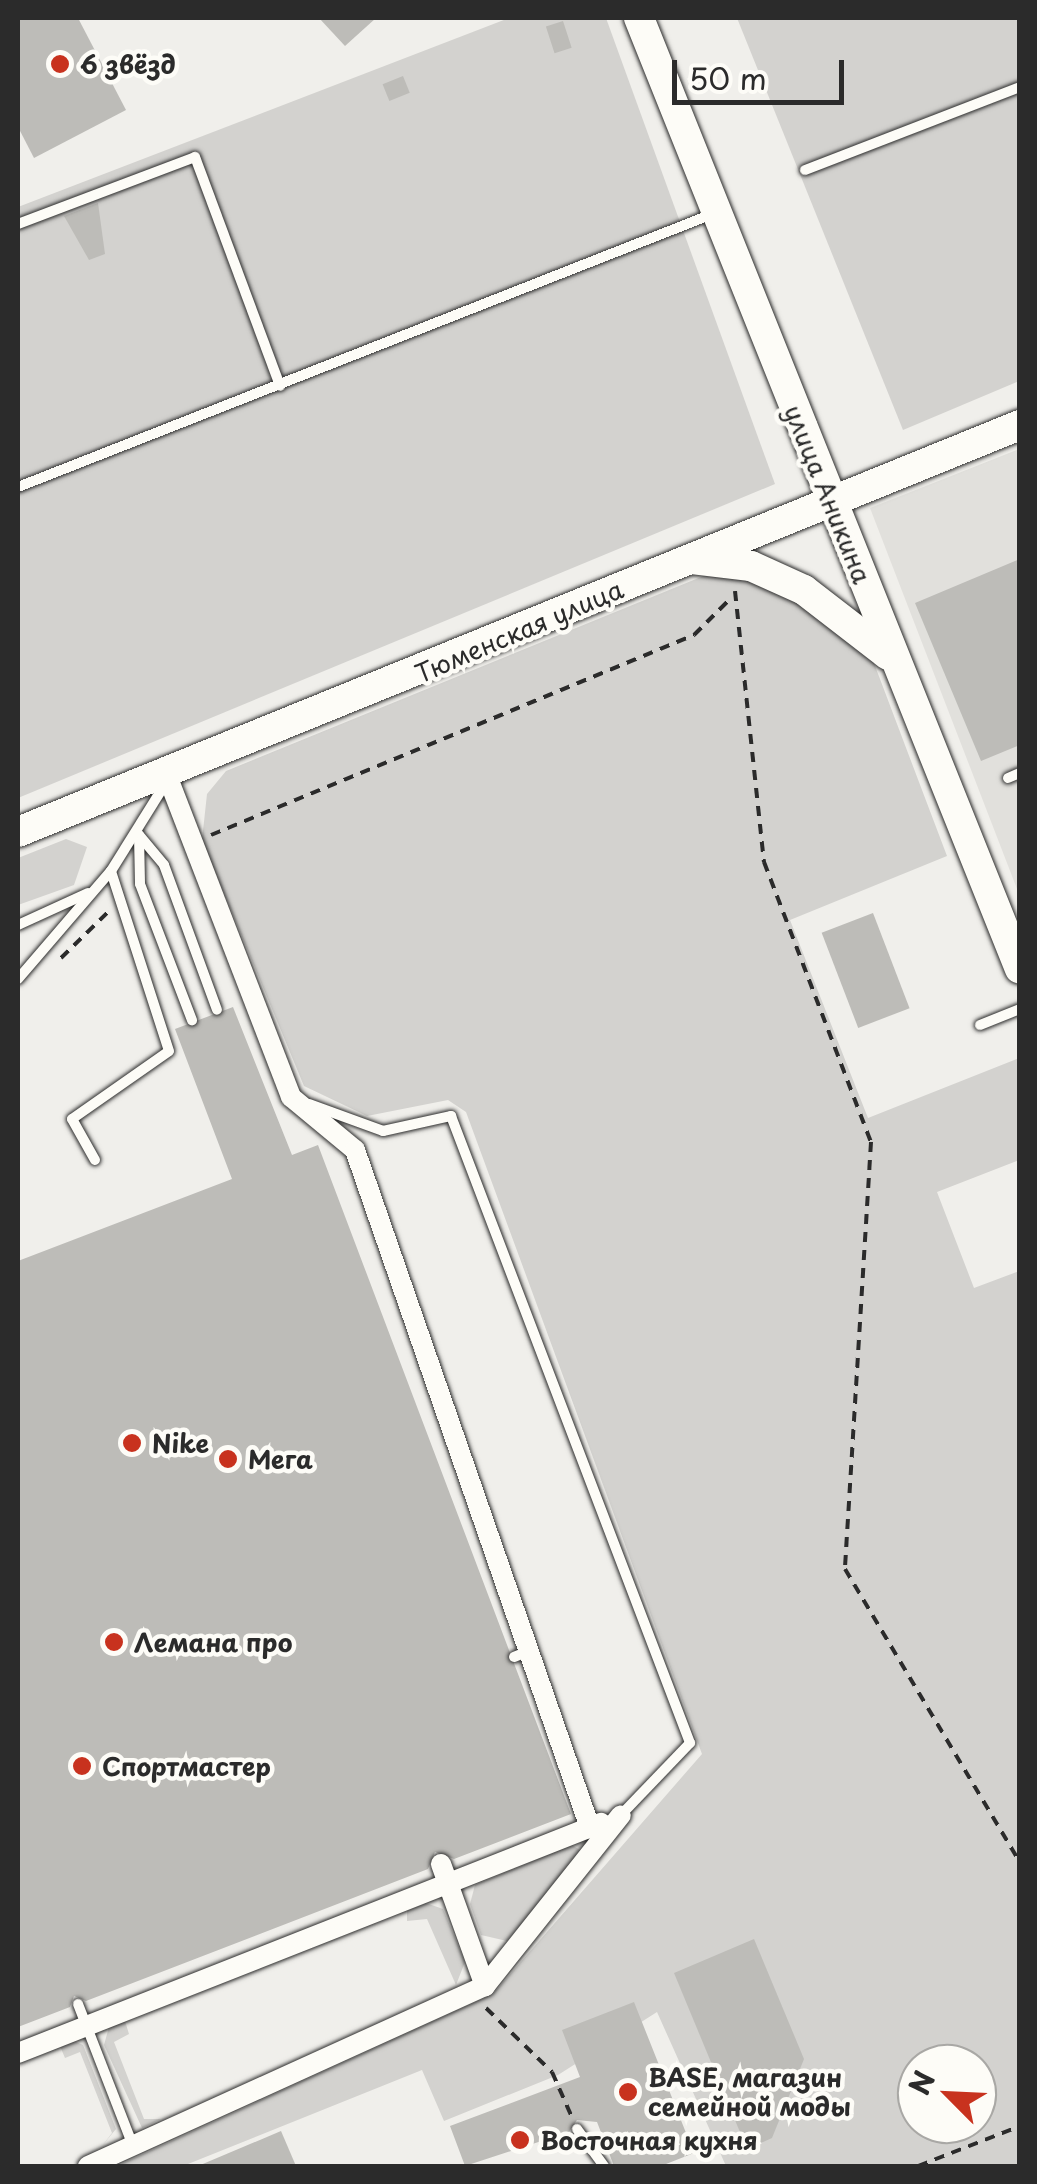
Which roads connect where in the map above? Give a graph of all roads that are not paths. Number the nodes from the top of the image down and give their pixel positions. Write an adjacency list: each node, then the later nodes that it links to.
1 (639, 18): 4 (street, улица Аникина)
2 (1020, 87): 3 (lane)
3 (806, 170)
4 (716, 212): 6 (lane); 9 (street, улица Аникина)
5 (18, 224): 6 (lane)
6 (280, 386): 8 (lane)
7 (1020, 425): 9 (street, Тюменская улица)
8 (18, 487)
9 (830, 502): 10 (street, Тюменская улица); 11 (street, улица Аникина)
10 (689, 559): 11 (street); 12 (street, Тюменская улица)
11 (895, 661): 18 (street, улица Аникина)
12 (168, 778): 13 (street, Тюменская улица); 14 (lane); 24 (street)
13 (18, 832)
14 (138, 834): 15 (lane); 21 (lane); 22 (lane)
15 (110, 871): 16 (lane); 25 (lane)
16 (94, 891): 17 (lane); 19 (lane)
17 (18, 926)
18 (1020, 969)
19 (18, 979)
20 (1020, 1009): 23 (lane)
21 (217, 1010)
22 (192, 1020)
23 (980, 1025)
24 (290, 1097): 26 (lane); 27 (street)
25 (95, 1160)
26 (622, 1814): 27 (street); 29 (street)
27 (590, 1828): 28 (street)
28 (445, 1873): 29 (street); 31 (street)
29 (486, 1986): 34 (street)
30 (78, 2004): 31 (lane)
31 (86, 2025): 32 (street); 34 (lane)
32 (18, 2052)
33 (576, 2129): 36 (lane)
34 (133, 2147): 35 (street)
35 (88, 2166)
36 (604, 2166)

